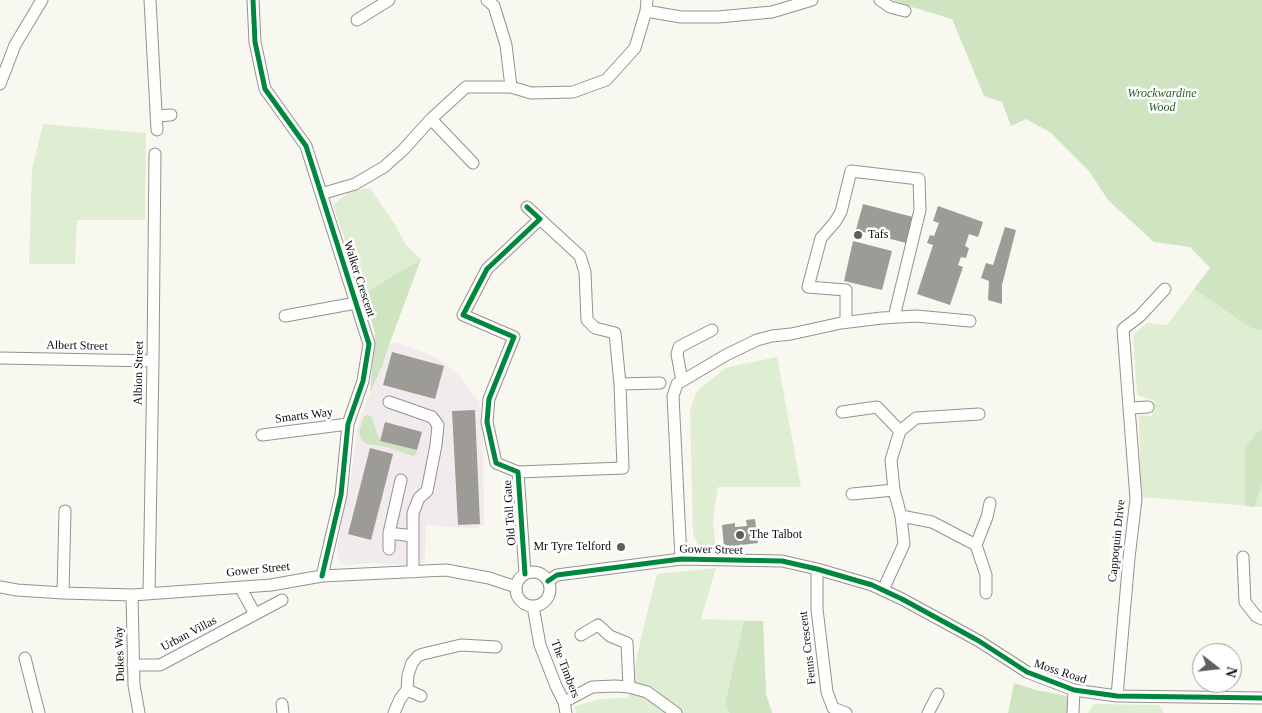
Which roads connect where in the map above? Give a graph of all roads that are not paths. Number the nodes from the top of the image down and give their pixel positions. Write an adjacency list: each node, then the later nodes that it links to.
1 (42, 0): 11 (street)
2 (150, 0): 14 (street)
3 (253, 0): 19 (street, Walker Crescent)
4 (390, 0): 10 (street)
5 (812, 0): 8 (street)
6 (880, 0): 9 (street)
7 (494, 2): 12 (street)
8 (646, 5): 12 (street)
9 (905, 11)
10 (357, 20)
11 (0, 84)
12 (511, 87): 15 (street)
13 (171, 115): 14 (street)
14 (156, 116): 16 (street)
15 (431, 119): 18 (street); 19 (street)
16 (156, 130)
17 (155, 154): 30 (street, Albion Street)
18 (473, 164)
19 (321, 194): 23 (street, Walker Crescent)
20 (527, 207): 21 (street, Old Toll Gate)
21 (540, 219): 33 (street, Old Toll Gate); 42 (street, Old Toll Gate)
22 (1165, 289): 36 (street, Cappoquin Drive)
23 (356, 303): 24 (street); 39 (street, Walker Crescent)
24 (285, 316)
25 (894, 317): 26 (street); 26 (street); 27 (street)
26 (846, 322): 31 (street)
27 (970, 322)
28 (712, 330): 31 (street)
29 (0, 358): 30 (street, Albert Street)
30 (153, 361): 66 (street, Albion Street)
31 (682, 381): 54 (street)
32 (660, 383): 33 (street)
33 (620, 384): 42 (street, Old Toll Gate)
34 (389, 402): 50 (street)
35 (1148, 407): 36 (street)
36 (1130, 408): 81 (street, Cappoquin Drive)
37 (842, 412): 40 (street)
38 (979, 414): 40 (street)
39 (348, 424): 41 (street, Smarts Way); 58 (street, Walker Crescent)
40 (900, 431): 44 (street)
41 (262, 435)
42 (518, 472): 57 (street, Old Toll Gate)
43 (401, 480): 49 (street)
44 (894, 490): 45 (street); 48 (street)
45 (852, 494)
46 (990, 503): 51 (street)
47 (65, 511): 64 (street)
48 (901, 516): 51 (street); 63 (street)
49 (389, 533): 50 (street); 52 (street)
50 (413, 536): 56 (street)
51 (976, 545): 65 (street)
52 (390, 549)
53 (1243, 557): 71 (street)
54 (681, 559): 55 (street, Gower Street); 59 (street, Gower Street)
55 (817, 569): 63 (street, Moss Road); 88 (street, Fenns Crescent)
56 (413, 572): 58 (street, Gower Street); 62 (street, Gower Street)
57 (525, 574): 59 (street); 62 (street)
58 (322, 576): 61 (street, Gower Street)
59 (548, 581): 69 (street)
60 (0, 587): 64 (street, Gower Street)
61 (240, 587): 66 (street, Gower Street); 70 (street)
62 (516, 587): 69 (street)
63 (884, 590): 78 (street, Moss Road)
64 (63, 592): 67 (street, Gower Street)
65 (986, 592)
66 (148, 593): 67 (street, Gower Street)
67 (132, 595): 75 (street, Dukes Way)
68 (282, 600): 70 (street, Urban Villas)
69 (533, 606): 83 (street, The Timbers)
70 (255, 614): 75 (street, Urban Villas)
71 (1262, 619)
72 (581, 635): 76 (street)
73 (496, 647): 77 (street)
74 (25, 658): 84 (street)
75 (133, 665): 85 (street, Dukes Way)
76 (629, 687): 83 (street); 87 (street)
77 (408, 690): 80 (street); 86 (street)
78 (1074, 690): 81 (street, Moss Road); 90 (street)
79 (938, 694): 89 (street)
80 (421, 696)
81 (1117, 696): 82 (street, Moss Road)
82 (1262, 698)
83 (565, 707)
84 (39, 713)
85 (139, 713)
86 (394, 713)
87 (676, 713)
88 (846, 713)
89 (928, 713)
90 (1073, 713)

